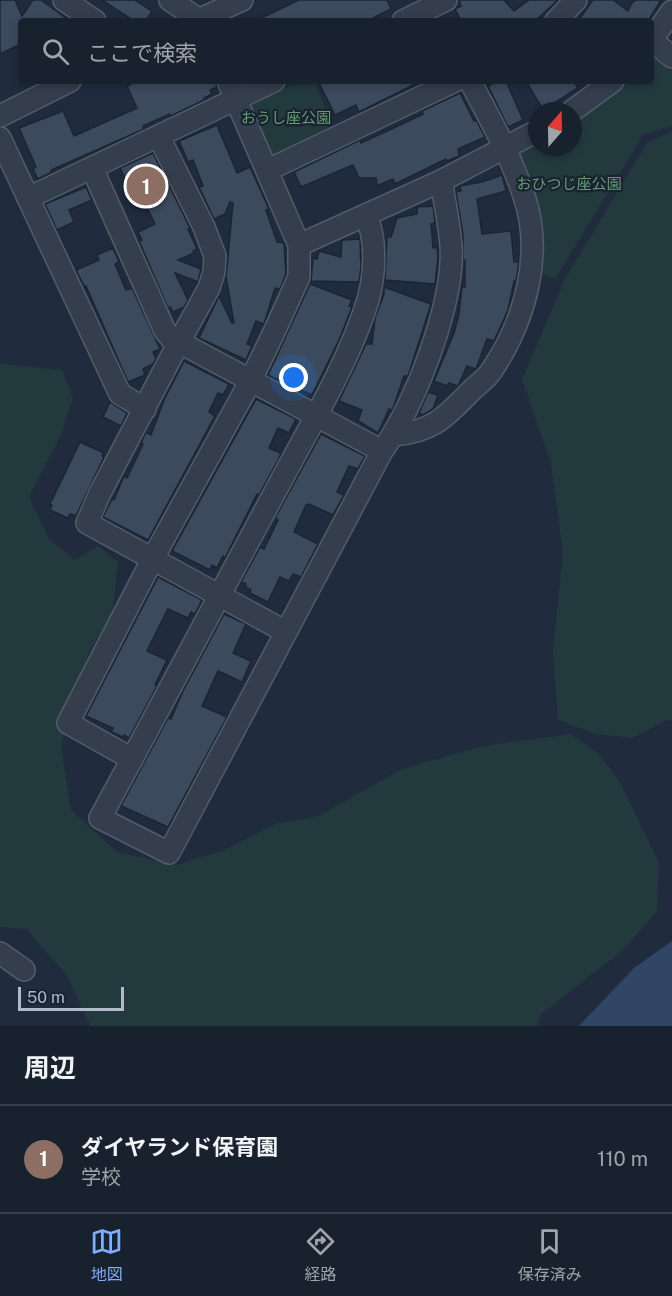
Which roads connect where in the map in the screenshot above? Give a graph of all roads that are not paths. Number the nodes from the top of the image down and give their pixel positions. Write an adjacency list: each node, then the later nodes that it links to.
1 (64, 0): 7 (street)
2 (170, 0): 8 (street)
3 (242, 0): 9 (street)
4 (576, 0): 11 (street)
5 (439, 7): 10 (street)
6 (672, 11): 12 (street)
7 (91, 18)
8 (196, 18)
9 (203, 18)
10 (412, 18)
11 (559, 18)
12 (654, 36)
13 (654, 42): 14 (street)
14 (672, 57)
15 (64, 84): 22 (street)
16 (260, 84): 20 (street)
17 (449, 84): 28 (street)
18 (472, 84): 26 (street)
19 (609, 84): 21 (street)
20 (232, 90): 24 (street); 28 (street)
21 (582, 104)
22 (0, 116)
23 (528, 135): 26 (street)
24 (159, 136): 27 (street); 33 (street)
25 (0, 138): 30 (street)
26 (504, 148): 29 (street); 37 (street)
27 (92, 168): 30 (street); 33 (street)
28 (268, 170): 32 (street)
29 (441, 181): 31 (street); 37 (street)
30 (28, 198): 35 (street)
31 (366, 215): 32 (street); 36 (street)
32 (299, 245): 34 (street)
33 (179, 342): 34 (street); 35 (street)
34 (249, 382): 36 (street); 38 (street)
35 (145, 409): 38 (street)
36 (315, 416): 37 (street); 39 (street)
37 (388, 443): 40 (street)
38 (153, 558): 39 (street); 41 (street)
39 (220, 595): 40 (street); 41 (street)
40 (286, 632): 41 (street)
41 (132, 759)
42 (0, 954): 43 (street)
43 (24, 970)

